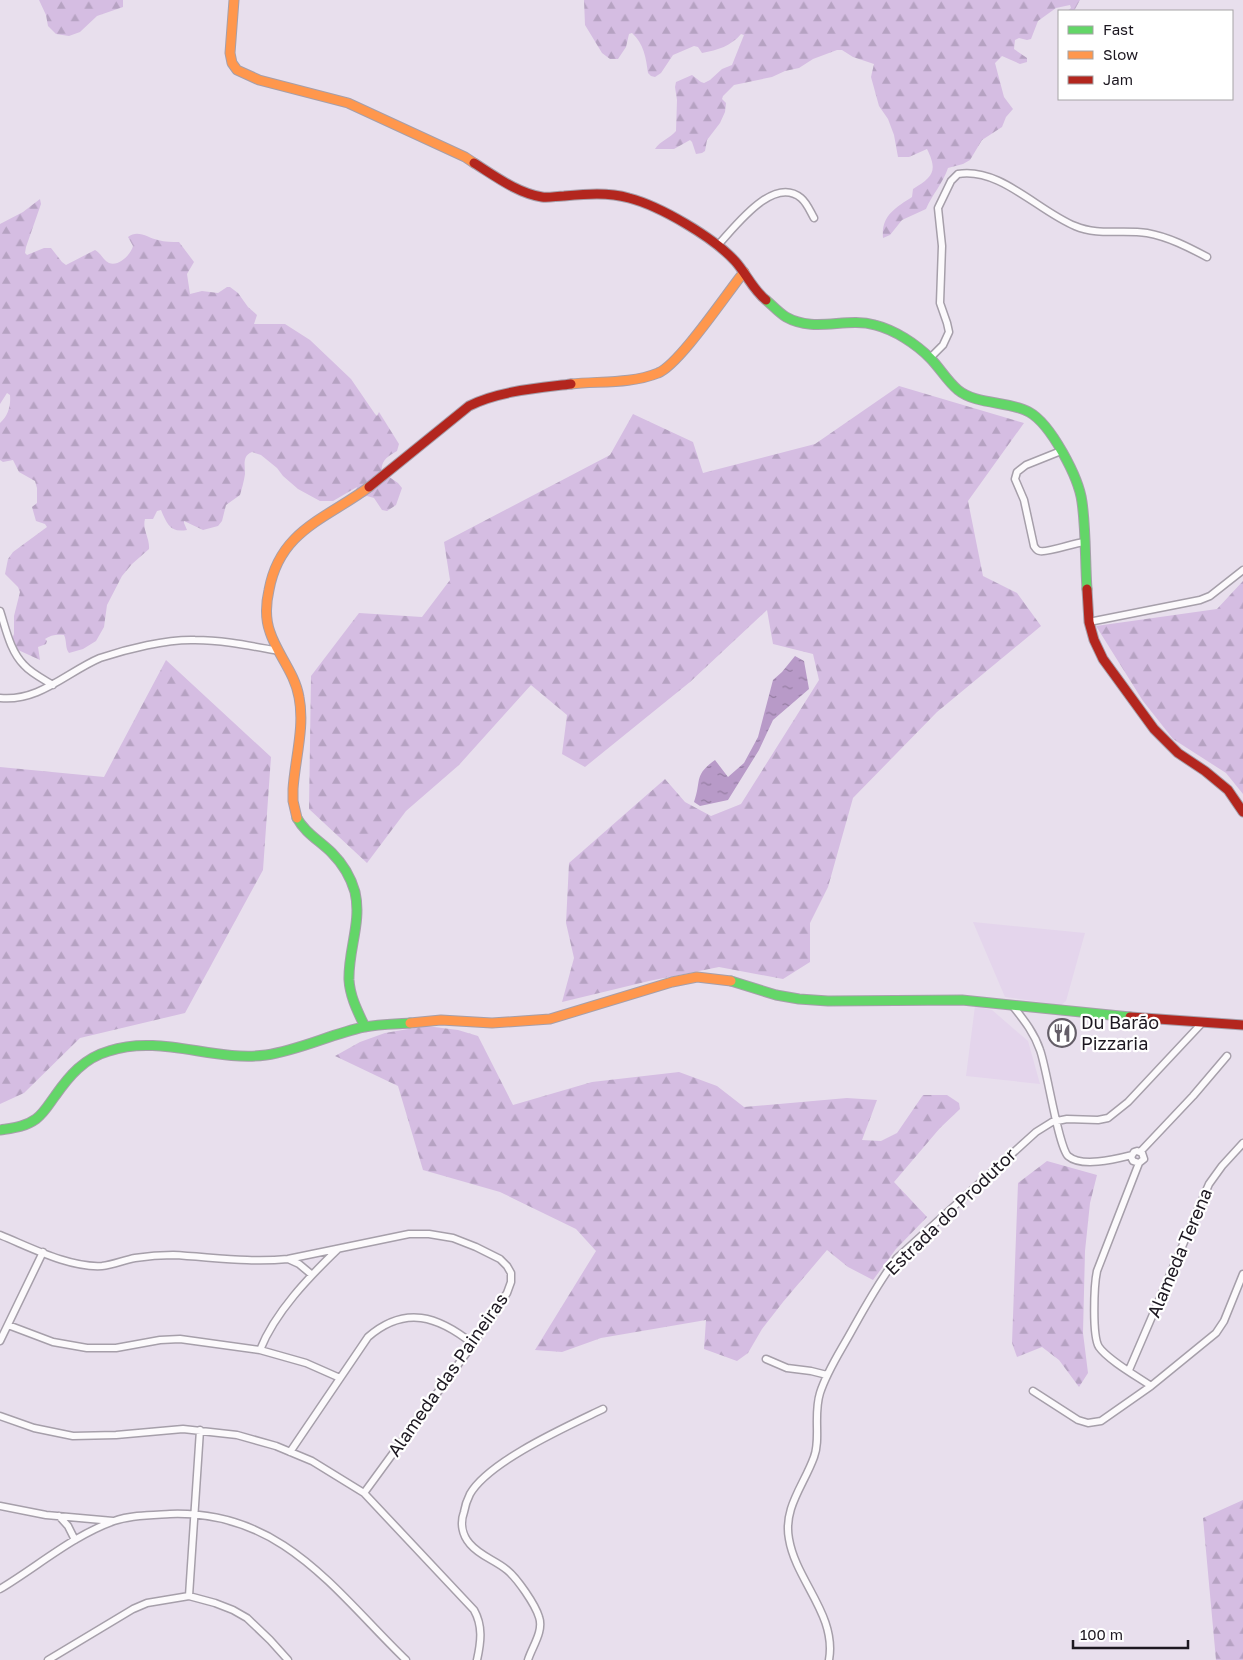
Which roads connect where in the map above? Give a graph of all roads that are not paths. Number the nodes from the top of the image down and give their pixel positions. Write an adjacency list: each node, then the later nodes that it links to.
1 (234, 0): 3 (street)
2 (814, 218): 3 (street)
3 (718, 245): 5 (street)
4 (1207, 257): 6 (street)
5 (744, 272): 6 (street); 12 (street)
6 (930, 358): 7 (street)
7 (1061, 451): 8 (street); 8 (street)
8 (1084, 542): 11 (street)
9 (1243, 570): 11 (street)
10 (0, 611): 13 (street)
11 (1089, 622): 15 (street)
12 (279, 650): 13 (street); 19 (street)
13 (53, 685): 14 (street)
14 (0, 698)
15 (1243, 812)
16 (1012, 1005): 17 (street); 19 (street); 21 (street)
17 (1203, 1022): 18 (street); 21 (street, Estrada do Produtor)
18 (1243, 1025)
19 (365, 1027): 22 (street)
20 (1227, 1056): 24 (street)
21 (1057, 1120): 25 (street); 41 (street, Estrada do Produtor)
22 (0, 1130)
23 (1243, 1144): 40 (street, Alameda Terena)
24 (1141, 1152): 25 (street); 26 (street)
25 (1132, 1155): 26 (street)
26 (1139, 1163): 40 (street)
27 (0, 1235): 29 (street, Alameda das Paineiras)
28 (338, 1249): 30 (street, Alameda das Paineiras); 32 (street); 37 (street, Alameda das Paineiras)
29 (43, 1252): 31 (street, Alameda das Paineiras); 35 (street)
30 (315, 1254): 31 (street, Alameda das Paineiras); 32 (street)
31 (288, 1259): 33 (street)
32 (322, 1264): 33 (street)
33 (311, 1274): 38 (street)
34 (1243, 1274): 43 (street)
35 (8, 1325): 36 (street); 38 (street)
36 (0, 1341)
37 (473, 1344): 42 (street); 49 (street, Alameda das Paineiras)
38 (260, 1350): 42 (street)
39 (766, 1359): 41 (street)
40 (1129, 1370): 43 (street)
41 (827, 1375): 64 (street, Estrada do Produtor)
42 (340, 1378): 48 (street)
43 (1151, 1386): 44 (street)
44 (1033, 1391)
45 (603, 1409): 63 (street)
46 (0, 1416): 47 (street)
47 (200, 1430): 48 (street); 51 (street)
48 (290, 1452): 49 (street)
49 (364, 1493): 62 (street)
50 (0, 1506): 52 (street)
51 (195, 1514): 54 (street); 58 (street); 61 (street)
52 (59, 1516): 53 (street); 56 (street)
53 (79, 1518): 54 (street); 55 (street)
54 (114, 1521): 55 (street)
55 (89, 1533): 56 (street)
56 (75, 1540): 57 (street)
57 (0, 1589)
58 (189, 1596): 59 (street); 60 (street)
59 (48, 1660)
60 (288, 1660)
61 (406, 1660)
62 (477, 1660)
63 (528, 1660)
64 (829, 1660)

